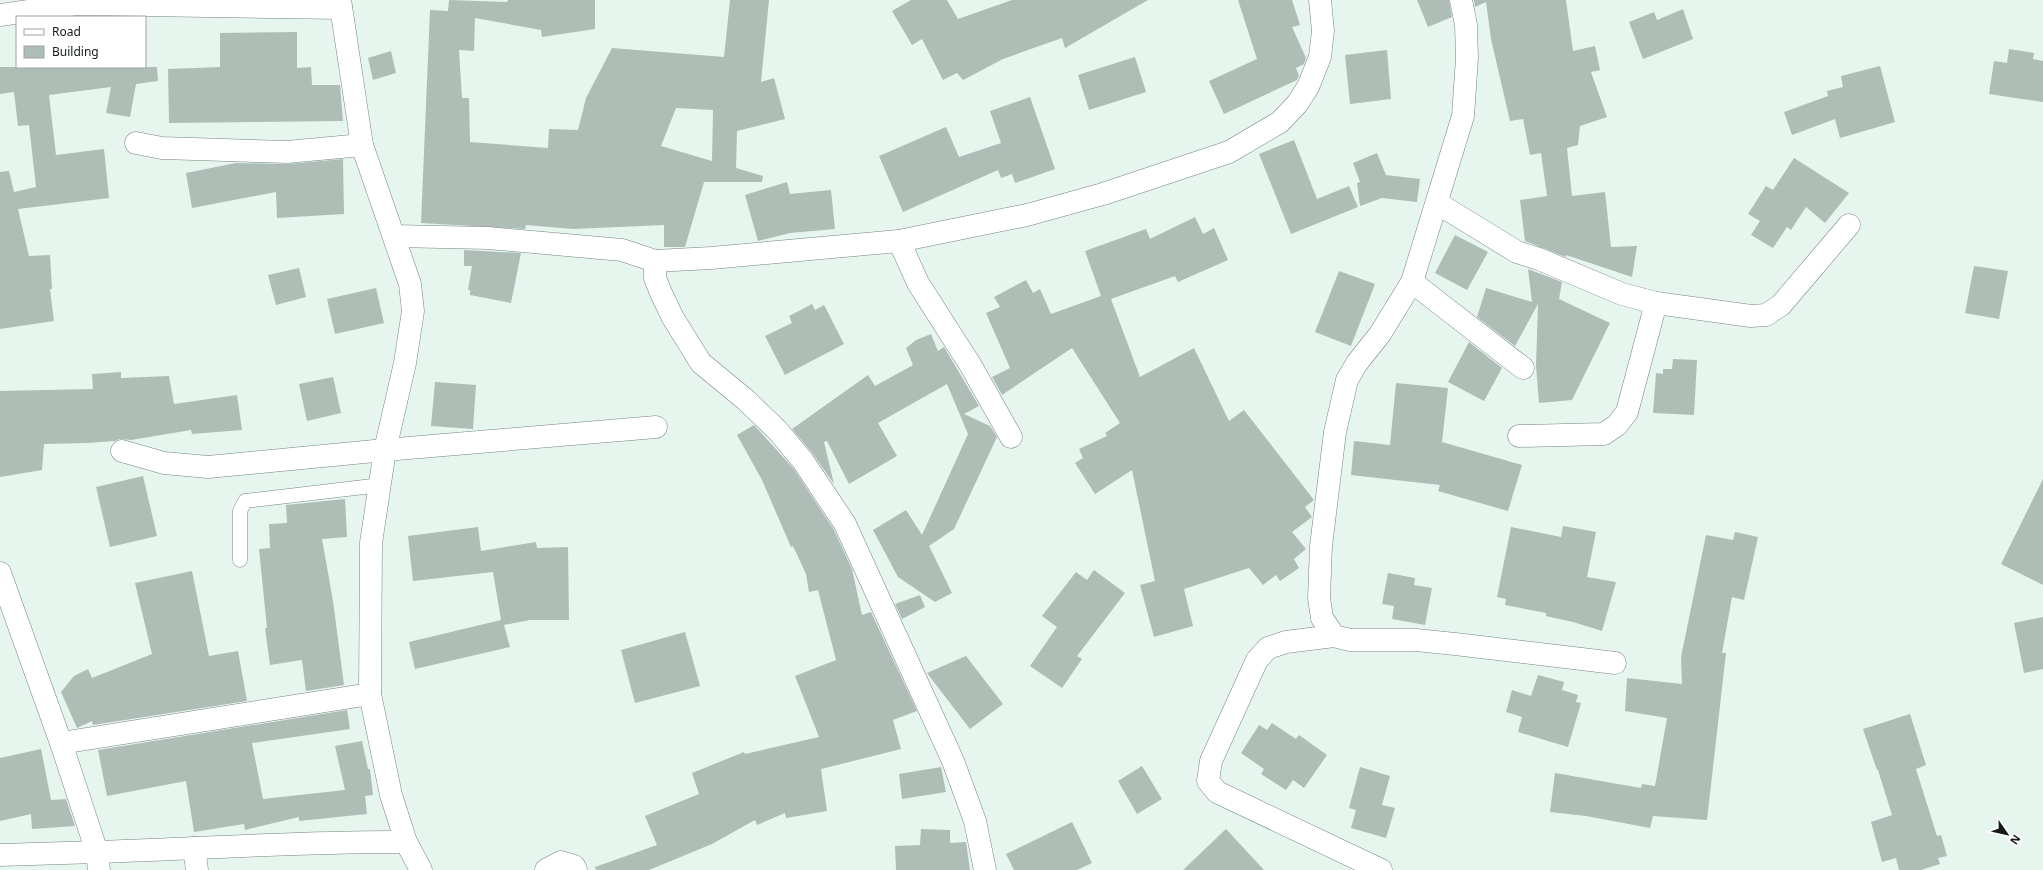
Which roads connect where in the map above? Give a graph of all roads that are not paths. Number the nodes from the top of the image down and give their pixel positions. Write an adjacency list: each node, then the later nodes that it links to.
1 (1320, 0): 10 (street)
2 (1461, 0): 7 (street)
3 (341, 4): 4 (street); 6 (street)
4 (0, 15)
5 (136, 143): 6 (street)
6 (362, 144): 9 (street)
7 (1437, 203): 12 (street); 13 (street)
8 (1848, 225): 13 (street)
9 (394, 236): 11 (street); 18 (street)
10 (899, 241): 11 (street); 17 (street)
11 (655, 261): 35 (street)
12 (1412, 282): 14 (street); 23 (street)
13 (1656, 303): 16 (street)
14 (1524, 368)
15 (656, 427): 18 (street)
16 (1519, 436)
17 (1011, 437)
18 (384, 450): 19 (street); 20 (street)
19 (122, 451)
20 (380, 484): 21 (lane); 25 (street)
21 (240, 560)
22 (0, 573): 26 (street)
23 (1334, 636): 24 (street); 36 (street)
24 (1615, 663)
25 (370, 694): 26 (street); 27 (street)
26 (61, 742): 30 (street)
27 (406, 842): 28 (street); 32 (street)
28 (194, 848): 30 (street); 31 (street)
29 (0, 855): 30 (street)
30 (98, 861)
31 (197, 870)
32 (422, 870)
33 (546, 870): 34 (street)
34 (576, 870)
35 (985, 870)
36 (1381, 870)

